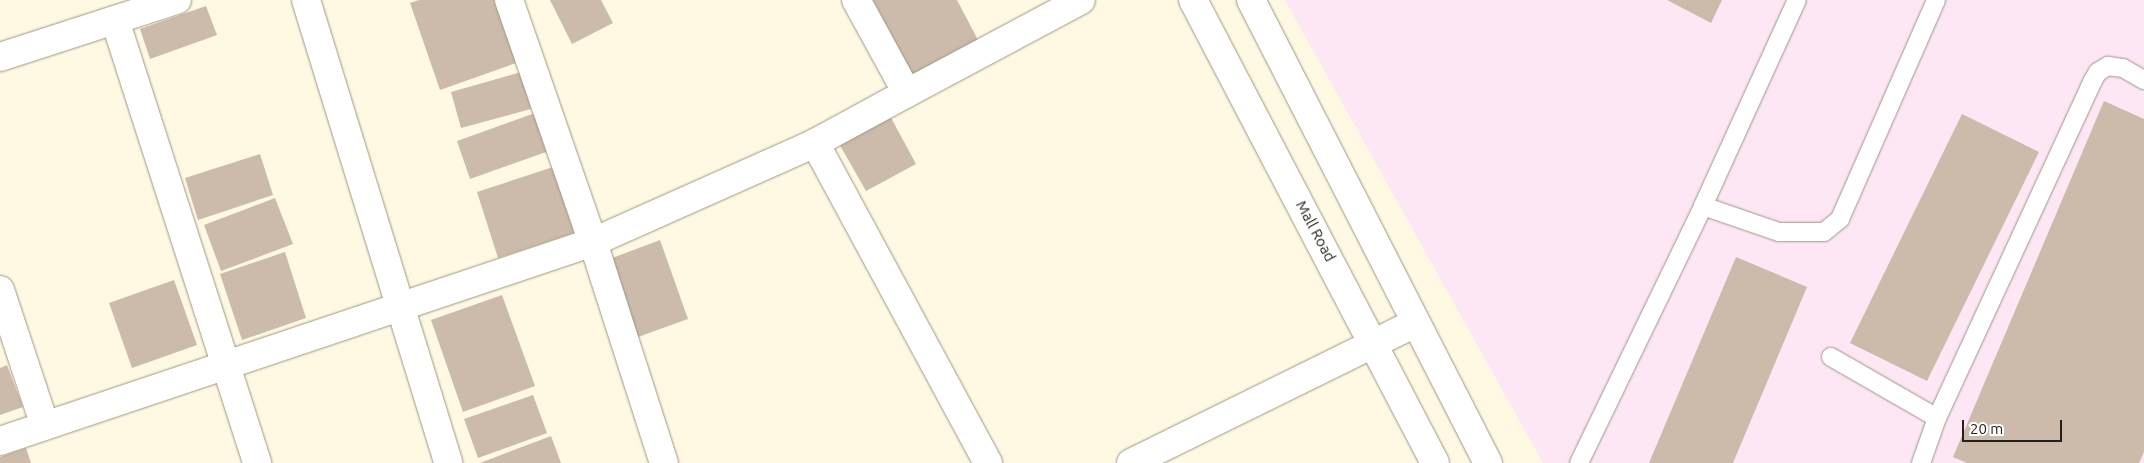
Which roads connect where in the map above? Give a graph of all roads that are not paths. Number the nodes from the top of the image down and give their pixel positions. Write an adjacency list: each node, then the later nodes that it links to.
1 (177, 0): 10 (street)
2 (306, 0): 18 (street)
3 (509, 0): 16 (street)
4 (856, 0): 13 (street)
5 (1081, 0): 13 (street)
6 (1193, 0): 20 (street, Mall Road)
7 (1251, 0): 19 (street)
8 (1797, 0): 15 (lane)
9 (1936, 0): 15 (lane)
10 (115, 20): 11 (street); 22 (street)
11 (0, 57)
12 (2144, 80): 23 (lane)
13 (907, 93): 14 (street)
14 (815, 142): 16 (street); 29 (street)
15 (1703, 206): 33 (lane)
16 (593, 242): 18 (street); 28 (street)
17 (0, 290): 24 (street)
18 (400, 306): 22 (street); 27 (street)
19 (1414, 324): 20 (street); 32 (street)
20 (1374, 342): 30 (street); 31 (street, Mall Road)
21 (1831, 357): 23 (lane)
22 (226, 365): 24 (street); 26 (street)
23 (1937, 418): 34 (lane)
24 (45, 426): 25 (street)
25 (0, 441)
26 (257, 463)
27 (448, 463)
28 (664, 463)
29 (988, 463)
30 (1131, 463)
31 (1435, 463)
32 (1488, 463)
33 (1579, 463)
34 (1921, 463)

